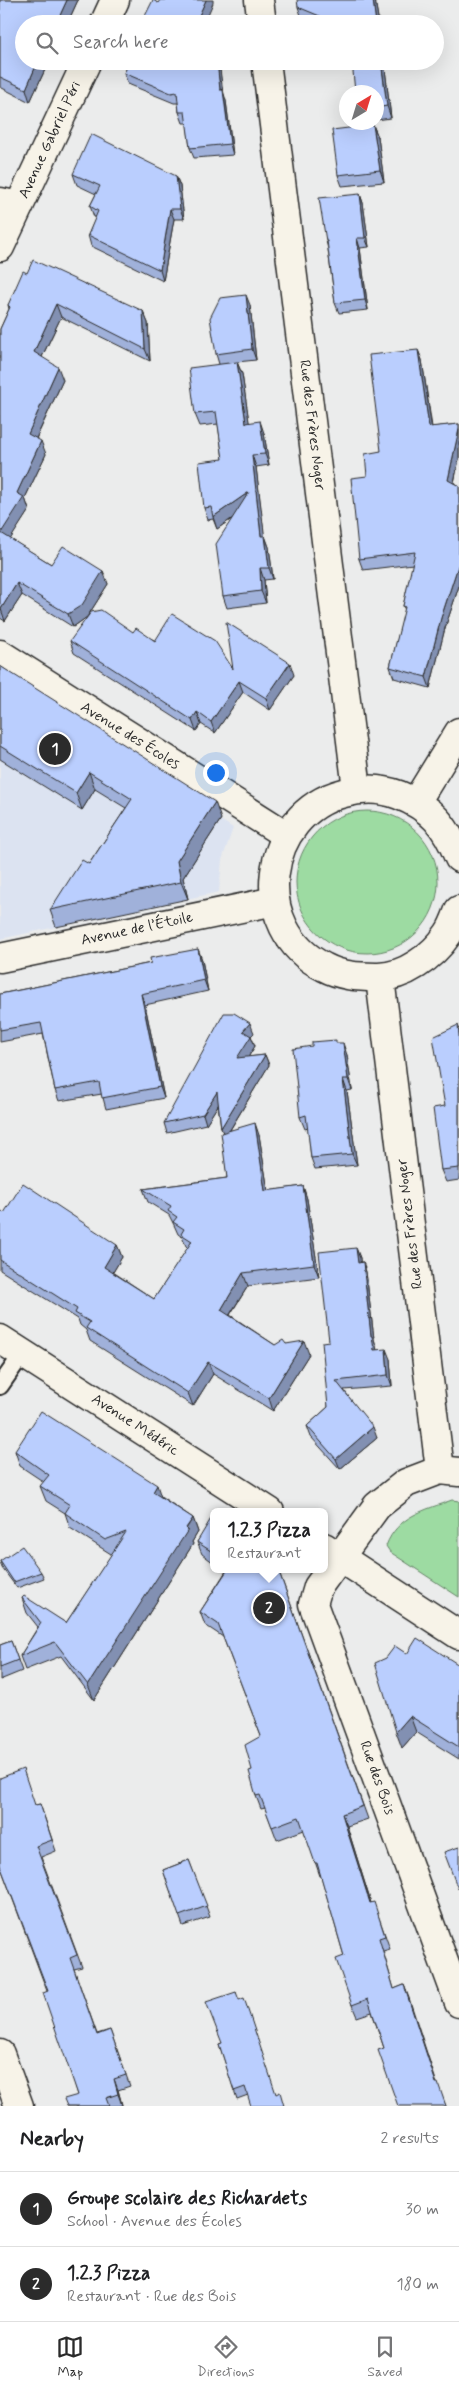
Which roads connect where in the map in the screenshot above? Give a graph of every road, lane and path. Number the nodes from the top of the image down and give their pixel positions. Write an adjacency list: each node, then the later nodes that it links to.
1 (115, 0): 3 (street)
2 (259, 0): 4 (street)
3 (108, 15)
4 (261, 15)
5 (82, 70): 7 (street, Avenue Gabriel Péri)
6 (267, 70): 11 (street, Rue des Frères Noger)
7 (10, 204): 8 (street, Avenue Gabriel Péri)
8 (0, 247)
9 (0, 654): 13 (street, Avenue des Écoles)
10 (459, 732): 12 (street)
11 (357, 789): 12 (street); 13 (street)
12 (416, 802): 14 (street)
13 (286, 835): 15 (street)
14 (459, 858)
15 (275, 900): 17 (street, Avenue de l’Étoile); 18 (street)
16 (456, 928): 18 (street)
17 (0, 958)
18 (380, 978): 22 (street, Rue des Frères Noger)
19 (0, 1339): 20 (street, Avenue Médéric)
20 (23, 1353): 21 (lane); 23 (street, Avenue Médéric)
21 (0, 1386)
22 (449, 1471): 24 (street, Rue des Bois)
23 (264, 1508)
24 (332, 1552): 26 (street)
25 (324, 1573): 27 (street, Rue des Bois)
26 (459, 1635)
27 (459, 2003)
28 (0, 2054): 29 (street)
29 (19, 2106)

